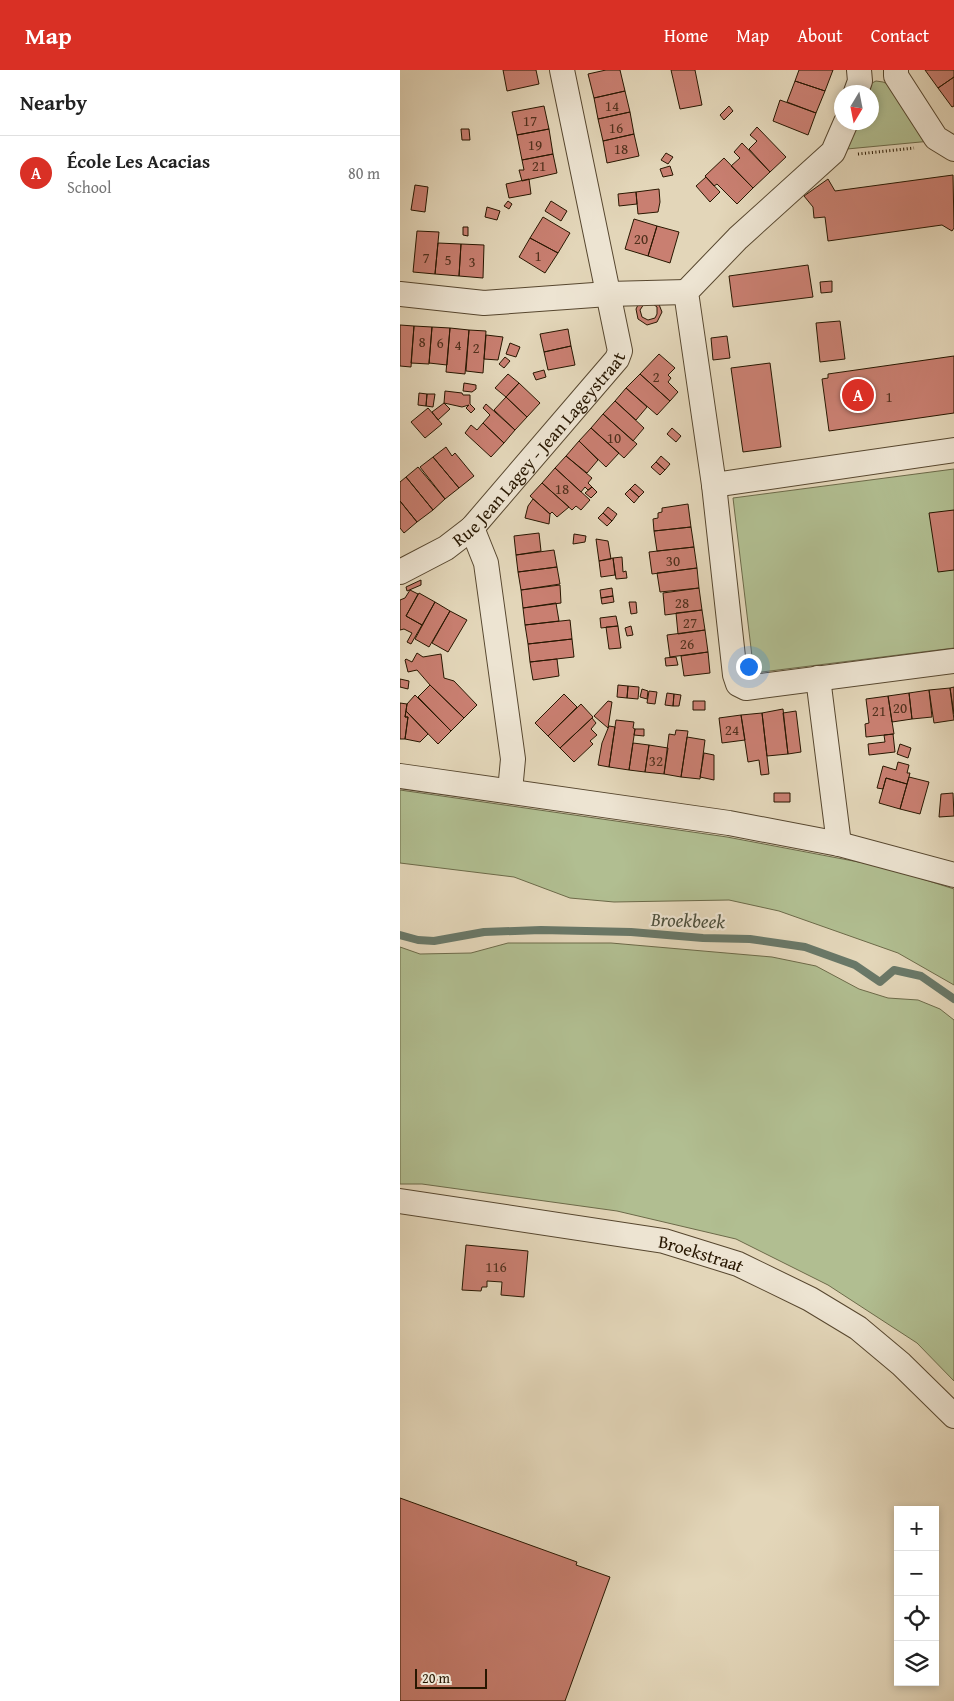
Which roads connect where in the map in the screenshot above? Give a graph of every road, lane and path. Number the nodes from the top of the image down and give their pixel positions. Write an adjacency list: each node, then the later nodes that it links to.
1 (562, 70): 10 (street, Rue Jean Lagey - Jean Lageystraat)
2 (859, 70): 4 (street)
3 (896, 70): 6 (street)
4 (859, 85)
5 (843, 130): 7 (street)
6 (953, 149): 7 (path)
7 (833, 152): 8 (street)
8 (686, 292): 10 (street); 12 (street)
9 (400, 294): 10 (street)
10 (608, 294): 13 (street, Rue Jean Lagey - Jean Lageystraat)
11 (954, 450): 12 (street)
12 (714, 485): 16 (street)
13 (472, 528): 14 (street, Rue Jean Lagey - Jean Lageystraat); 18 (street)
14 (400, 572)
15 (954, 661): 16 (street)
16 (818, 678): 19 (street)
17 (400, 776): 18 (street)
18 (510, 791): 19 (street)
19 (839, 844): 20 (street)
20 (954, 875)
21 (400, 1201): 22 (street, Broekstraat)
22 (954, 1416)

